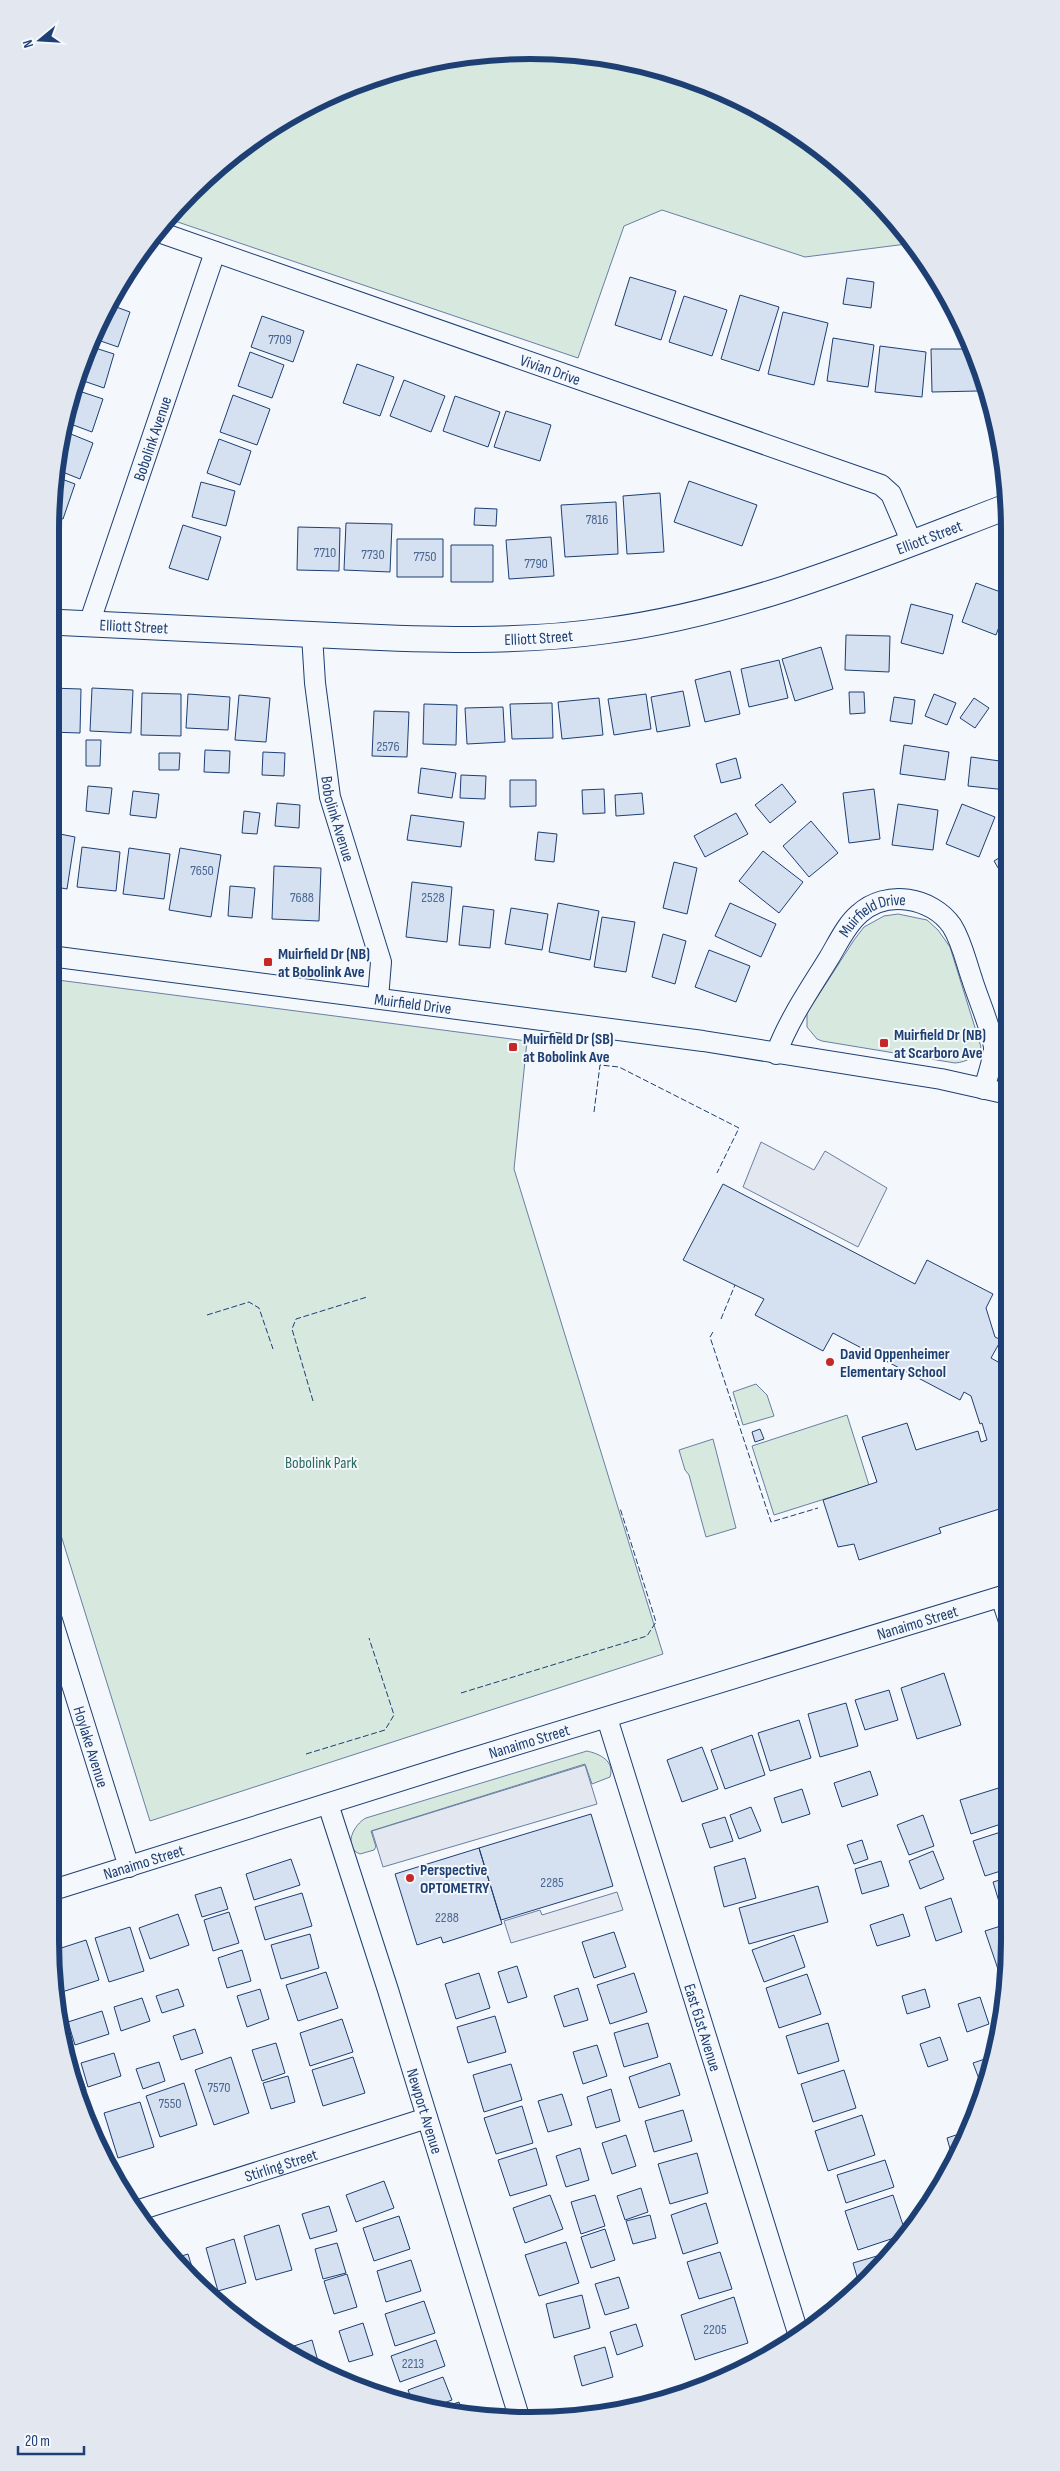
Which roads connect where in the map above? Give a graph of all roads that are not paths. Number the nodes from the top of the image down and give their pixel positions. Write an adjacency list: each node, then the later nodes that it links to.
1 (164, 234): 2 (street, Vivian Drive)
2 (216, 252): 4 (street, Vivian Drive); 6 (street, Bobolink Avenue)
3 (1000, 509): 4 (street, Elliott Street)
4 (912, 543): 7 (street, Elliott Street)
5 (59, 622): 6 (street, Elliott Street)
6 (88, 624): 7 (street, Elliott Street)
7 (312, 635): 9 (street, Bobolink Avenue)
8 (59, 957): 9 (street, Muirfield Drive)
9 (378, 998): 10 (street, Muirfield Drive)
10 (776, 1054): 11 (street, Muirfield Drive); 11 (street, Muirfield Drive)
11 (984, 1088): 12 (street, Muirfield Drive)
12 (1001, 1092)
13 (1001, 1596): 15 (street, Nanaimo Street)
14 (59, 1648): 17 (street, Hoylake Avenue)
15 (607, 1718): 16 (street, Nanaimo Street); 21 (street, East 61st Avenue)
16 (328, 1804): 17 (street, Nanaimo Street); 19 (street, Newport Avenue)
17 (129, 1867): 18 (street, Nanaimo Street)
18 (59, 1888)
19 (426, 2118): 20 (street, Stirling Street); 22 (street, Newport Avenue)
20 (142, 2209)
21 (797, 2329)
22 (517, 2412)

